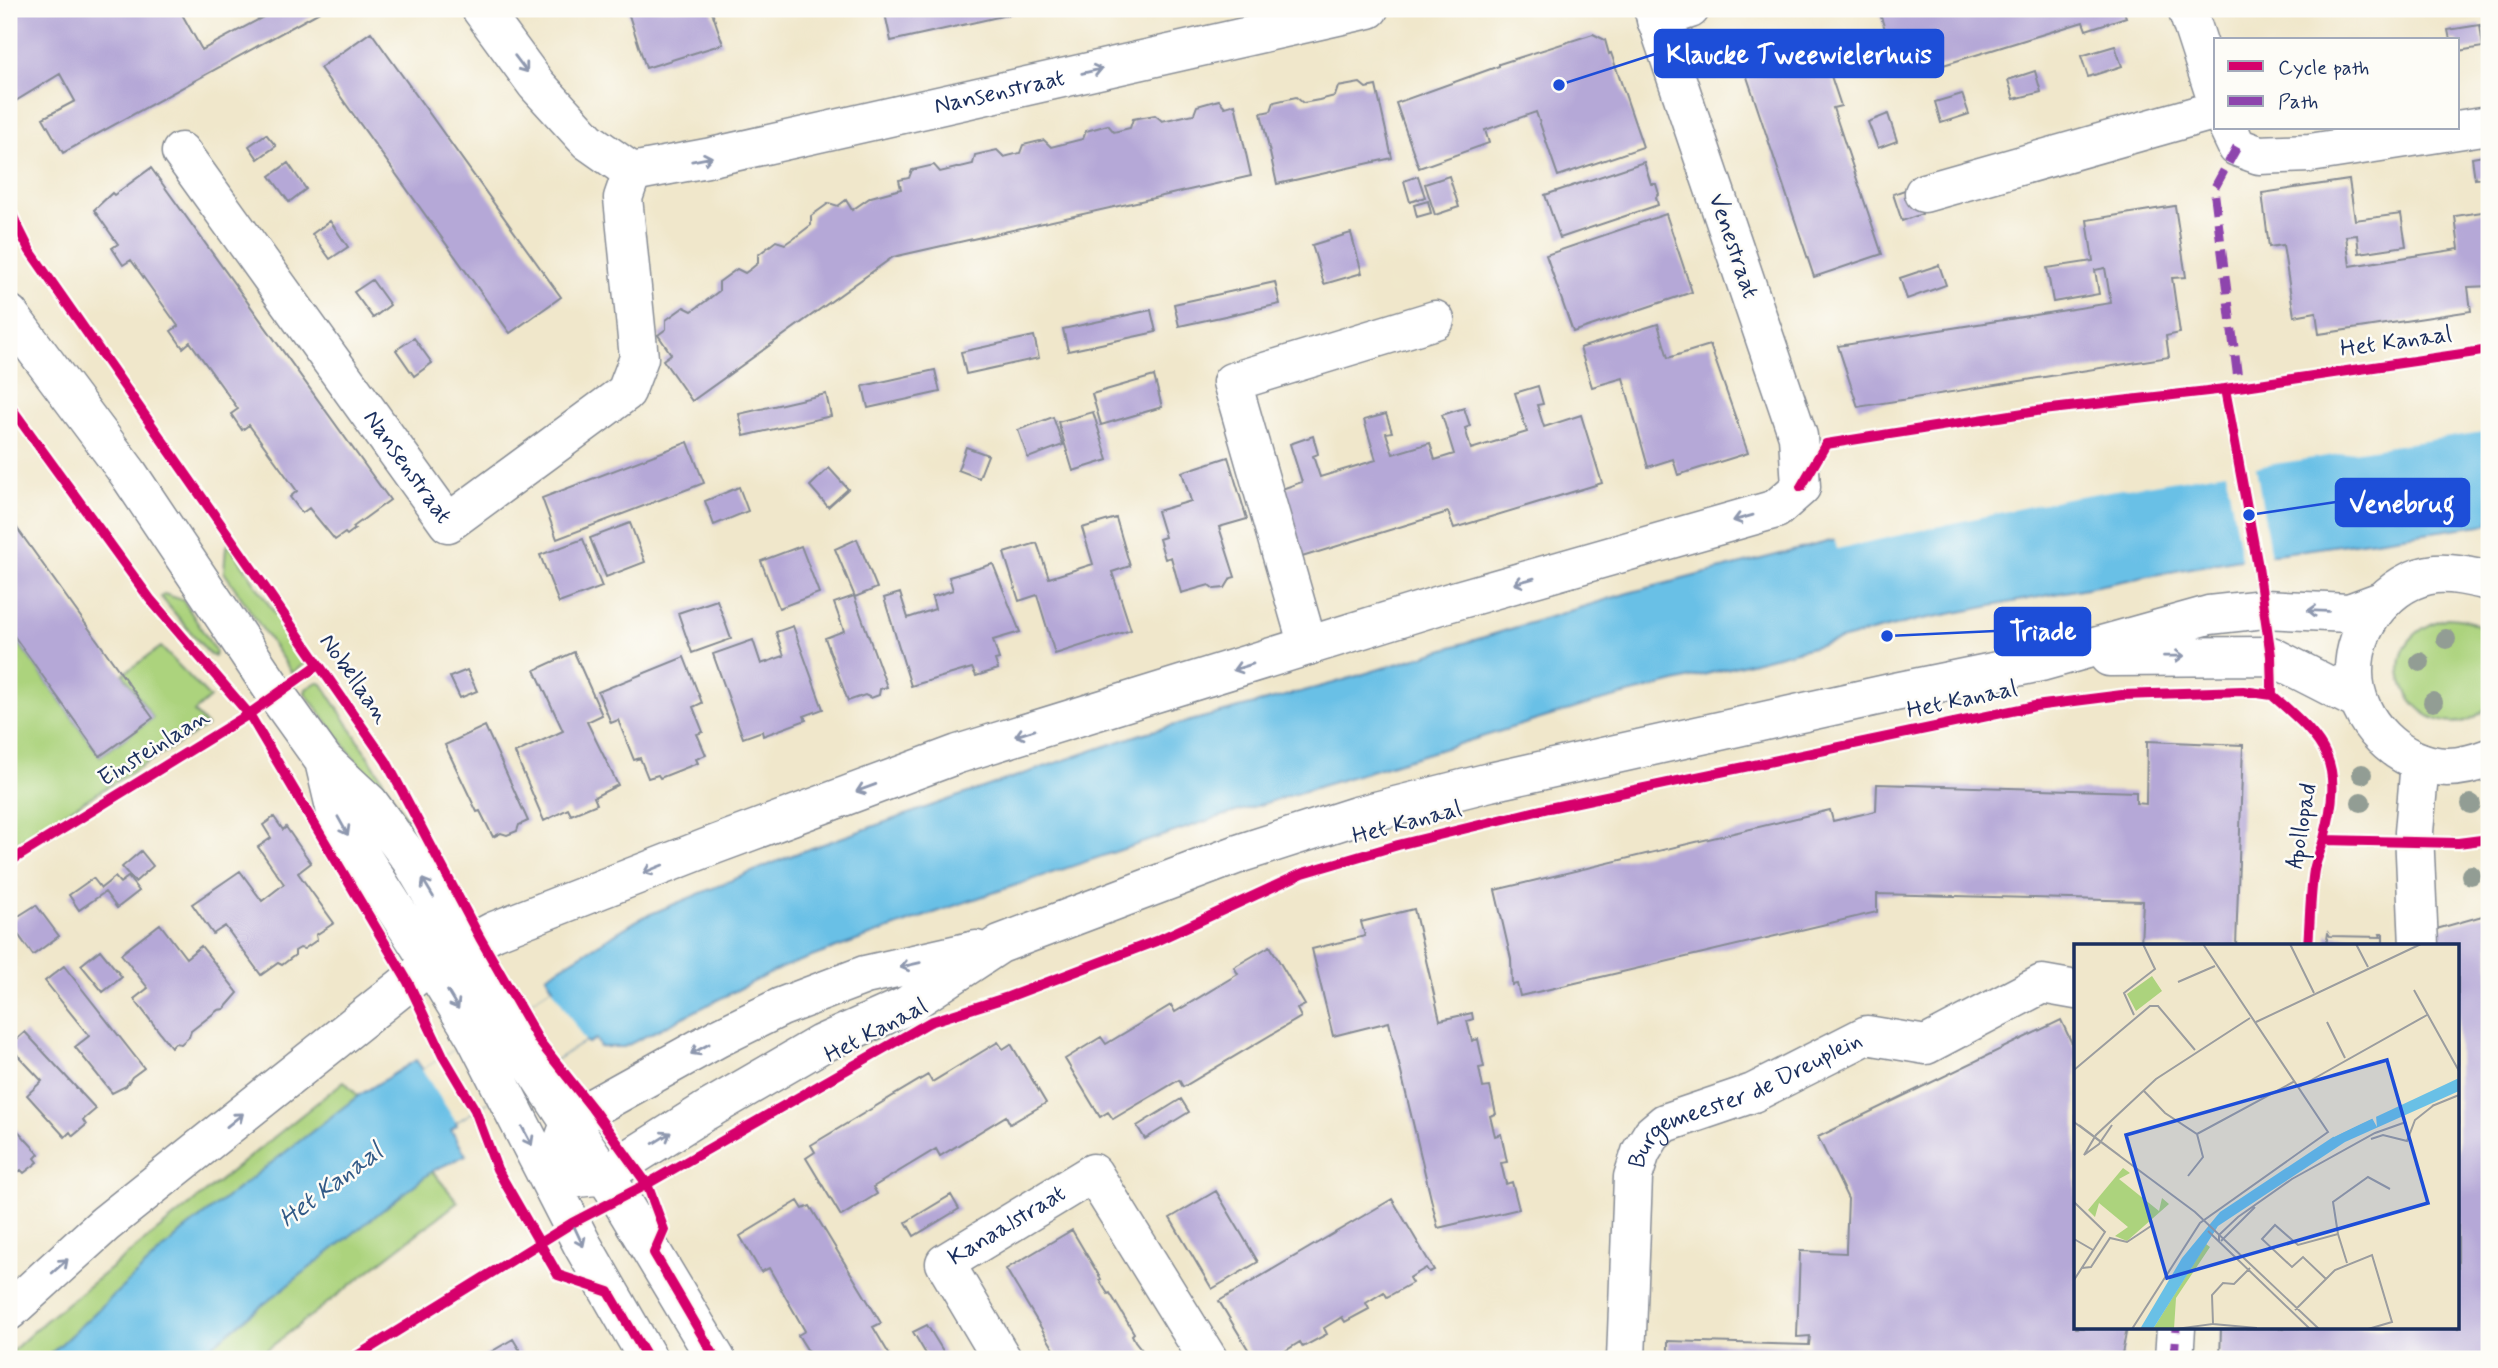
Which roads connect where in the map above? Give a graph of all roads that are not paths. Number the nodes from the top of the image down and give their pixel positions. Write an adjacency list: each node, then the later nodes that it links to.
1 (481, 9): 12 (street, one-way to 12)
2 (1368, 9): 12 (street, Nansenstraat, one-way to 2)
3 (2187, 9): 5 (street)
4 (1666, 12): 18 (street, Venestraat, one-way to 18)
5 (2214, 92)
6 (2214, 111): 13 (street)
7 (2489, 125): 10 (street)
8 (2229, 130): 9 (street)
9 (2457, 130)
10 (2460, 130)
11 (181, 152): 12 (street, Nansenstraat)
12 (632, 172)
13 (1924, 193)
14 (9, 314): 25 (street)
15 (1436, 320): 18 (street)
16 (2489, 581): 17 (street)
17 (2384, 600): 19 (street, Het Kanaal, one-way to 19); 20 (street)
18 (1308, 646): 25 (street, one-way to 25)
19 (2057, 658): 20 (street, Het Kanaal, one-way to 20); 23 (street, Het Kanaal)
20 (2359, 701): 22 (street)
21 (2489, 758): 22 (street)
22 (2420, 772): 24 (street)
23 (1000, 944): 28 (street, Het Kanaal, one-way to 28); 29 (street, Het Kanaal, one-way to 23)
24 (2418, 944)
25 (447, 956): 27 (street); 31 (street, one-way to 25)
26 (2074, 990): 37 (street, Burgemeester de Dreuplein)
27 (490, 1027): 28 (street); 30 (street, one-way to 30)
28 (570, 1123): 29 (street); 30 (street)
29 (604, 1175): 30 (street, Het Kanaal); 34 (street)
30 (551, 1181): 33 (street, one-way to 33)
31 (9, 1311)
32 (2176, 1330): 38 (street)
33 (648, 1359)
34 (716, 1359)
35 (1002, 1359): 36 (street, Kanaalstraat)
36 (1208, 1359)
37 (1626, 1359)
38 (2174, 1359)

